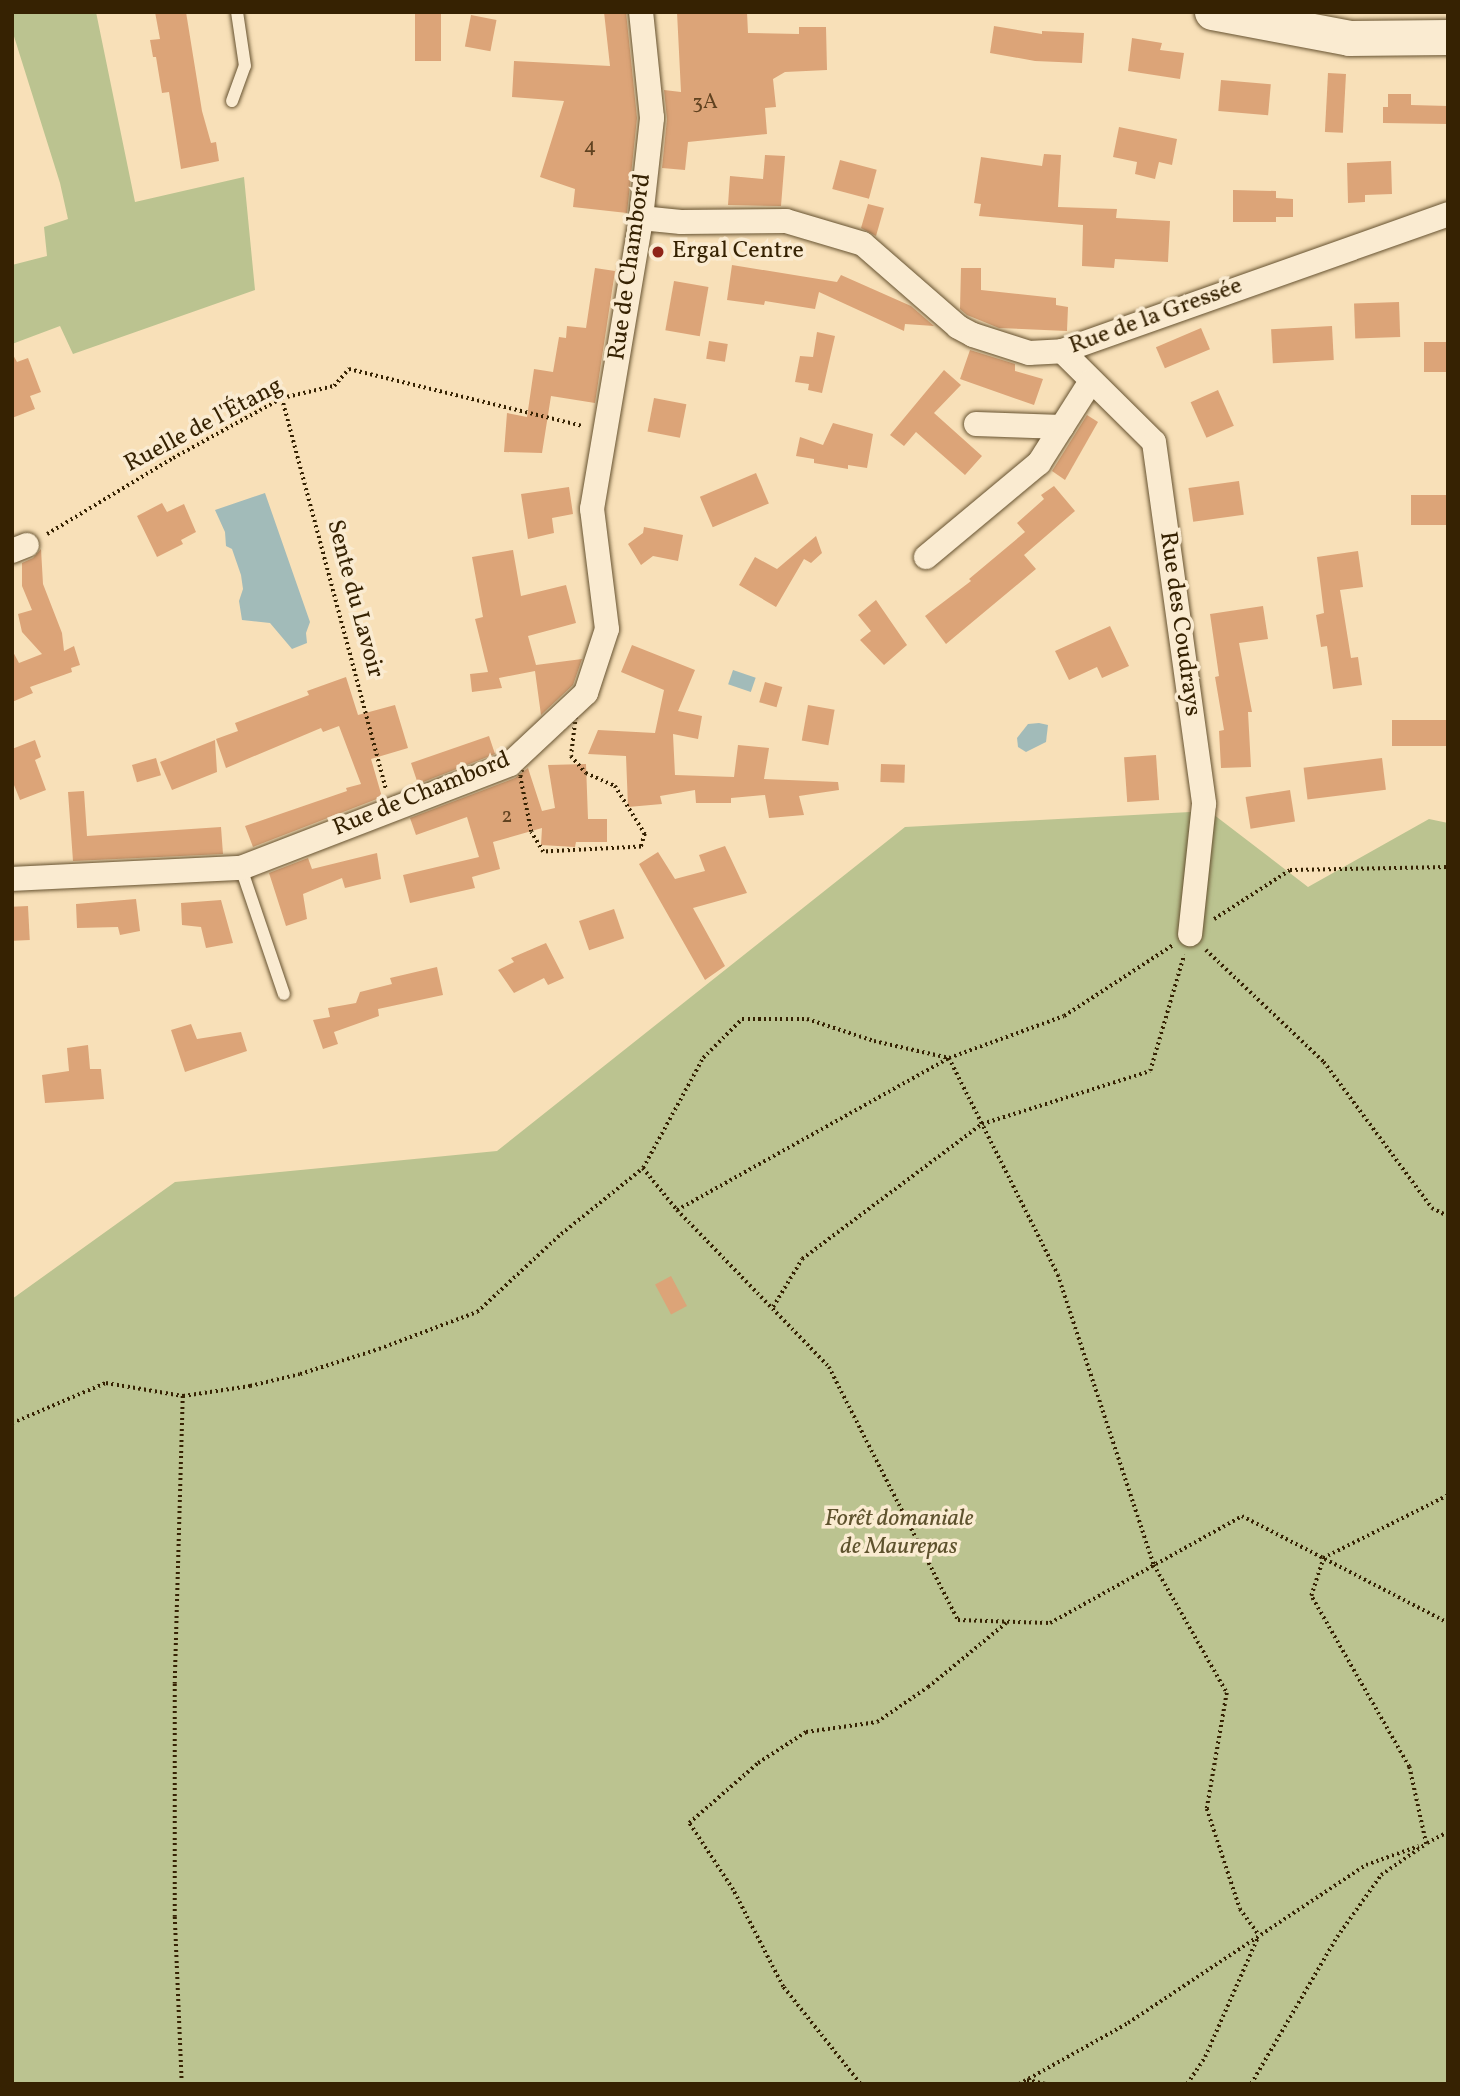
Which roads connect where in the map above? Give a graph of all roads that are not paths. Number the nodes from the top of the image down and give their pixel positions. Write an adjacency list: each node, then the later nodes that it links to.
1 (237, 12): 5 (lane)
2 (641, 12): 7 (street, Rue de Chambord)
3 (1212, 12): 4 (street)
4 (1448, 37)
5 (232, 101)
6 (1448, 214): 8 (street, Rue de la Gressée)
7 (641, 218): 8 (street, Rue de la Gressée); 13 (street, Rue de Chambord)
8 (1062, 351): 9 (street, Rue des Coudrays)
9 (1091, 381): 11 (street); 15 (street, Rue des Coudrays)
10 (975, 424): 11 (street)
11 (1062, 427): 12 (street)
12 (926, 557)
13 (242, 868): 14 (street, Rue de Chambord); 16 (lane)
14 (12, 879)
15 (1190, 934)
16 (285, 994)

